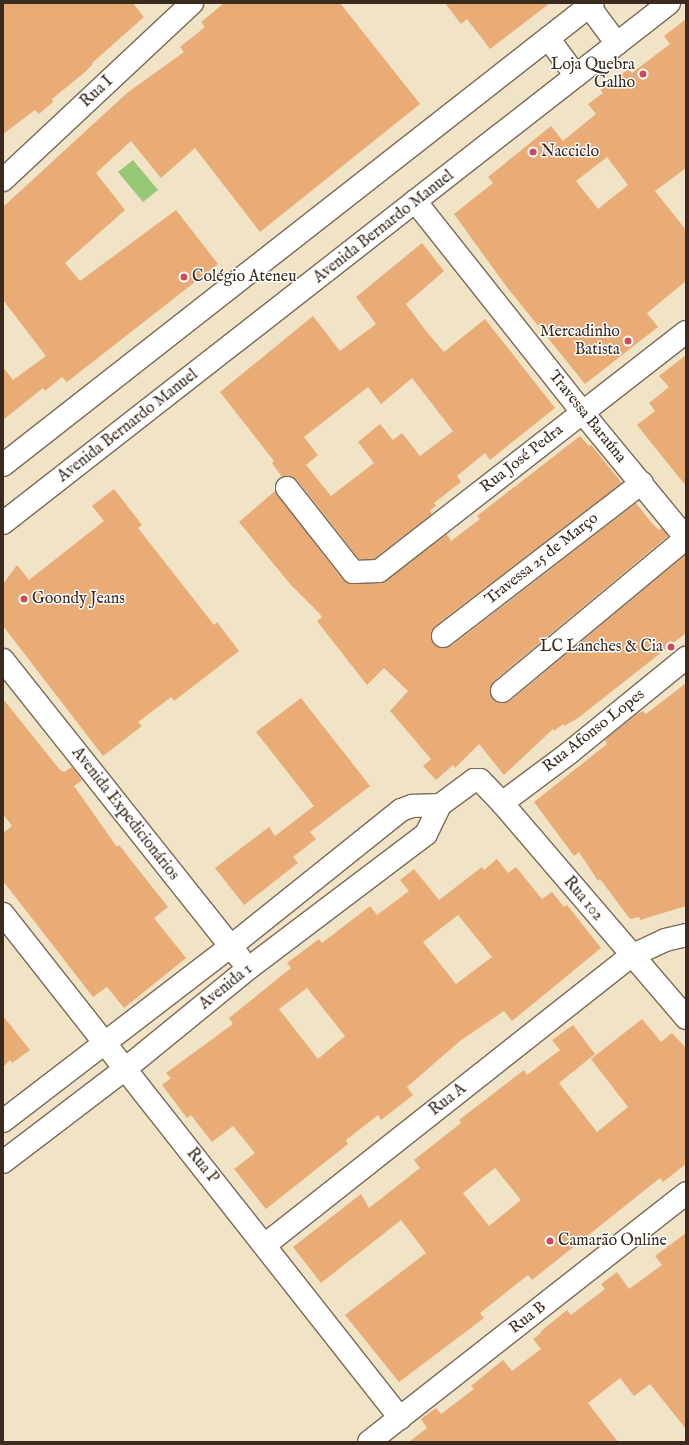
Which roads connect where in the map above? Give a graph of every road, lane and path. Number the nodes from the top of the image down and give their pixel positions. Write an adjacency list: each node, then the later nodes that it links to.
1 (192, 3): 7 (street, Rua I)
2 (669, 3): 5 (street, Avenida Bernardo Manuel)
3 (592, 4): 4 (street); 5 (street)
4 (548, 38): 6 (street); 11 (street)
5 (617, 44): 6 (street, Avenida Bernardo Manuel)
6 (576, 76): 8 (street, Avenida Bernardo Manuel)
7 (3, 180)
8 (415, 201): 10 (street, Travessa Baraúna); 14 (street, Avenida Bernardo Manuel)
9 (686, 332): 10 (street, Rua José Pedra)
10 (582, 412): 12 (street, Travessa Baraúna); 13 (street, Rua José Pedra)
11 (3, 465)
12 (642, 483): 15 (street, Travessa Baraúna); 16 (street, Travessa 25 de Março)
13 (287, 488)
14 (3, 523)
15 (686, 538): 19 (street)
16 (443, 636)
17 (686, 658): 21 (street, Rua Afonso Lopes)
18 (3, 660): 25 (street, Avenida Expedicionários)
19 (502, 691)
20 (480, 780): 21 (street, Rua 102); 22 (street, Avenida 1)
21 (502, 803): 26 (street, Rua 102)
22 (440, 805): 25 (street, Avenida 1); 27 (street, Avenida 1)
23 (3, 914): 29 (street, Rua P)
24 (686, 935): 26 (street, Rua A)
25 (230, 947): 27 (street, Avenida Expedicionários); 29 (street, Avenida 1)
26 (631, 956): 28 (street, Rua 102); 34 (street, Rua A)
27 (249, 968): 30 (street, Avenida 1)
28 (686, 1018)
29 (104, 1044): 30 (street, Rua P); 31 (street, Avenida 1)
30 (125, 1070): 32 (street, Avenida 1); 34 (street, Rua P)
31 (3, 1121)
32 (3, 1162)
33 (686, 1193): 35 (street, Rua B)
34 (266, 1244): 35 (street, Rua P)
35 (400, 1418): 36 (street, Rua B)
36 (369, 1442)

